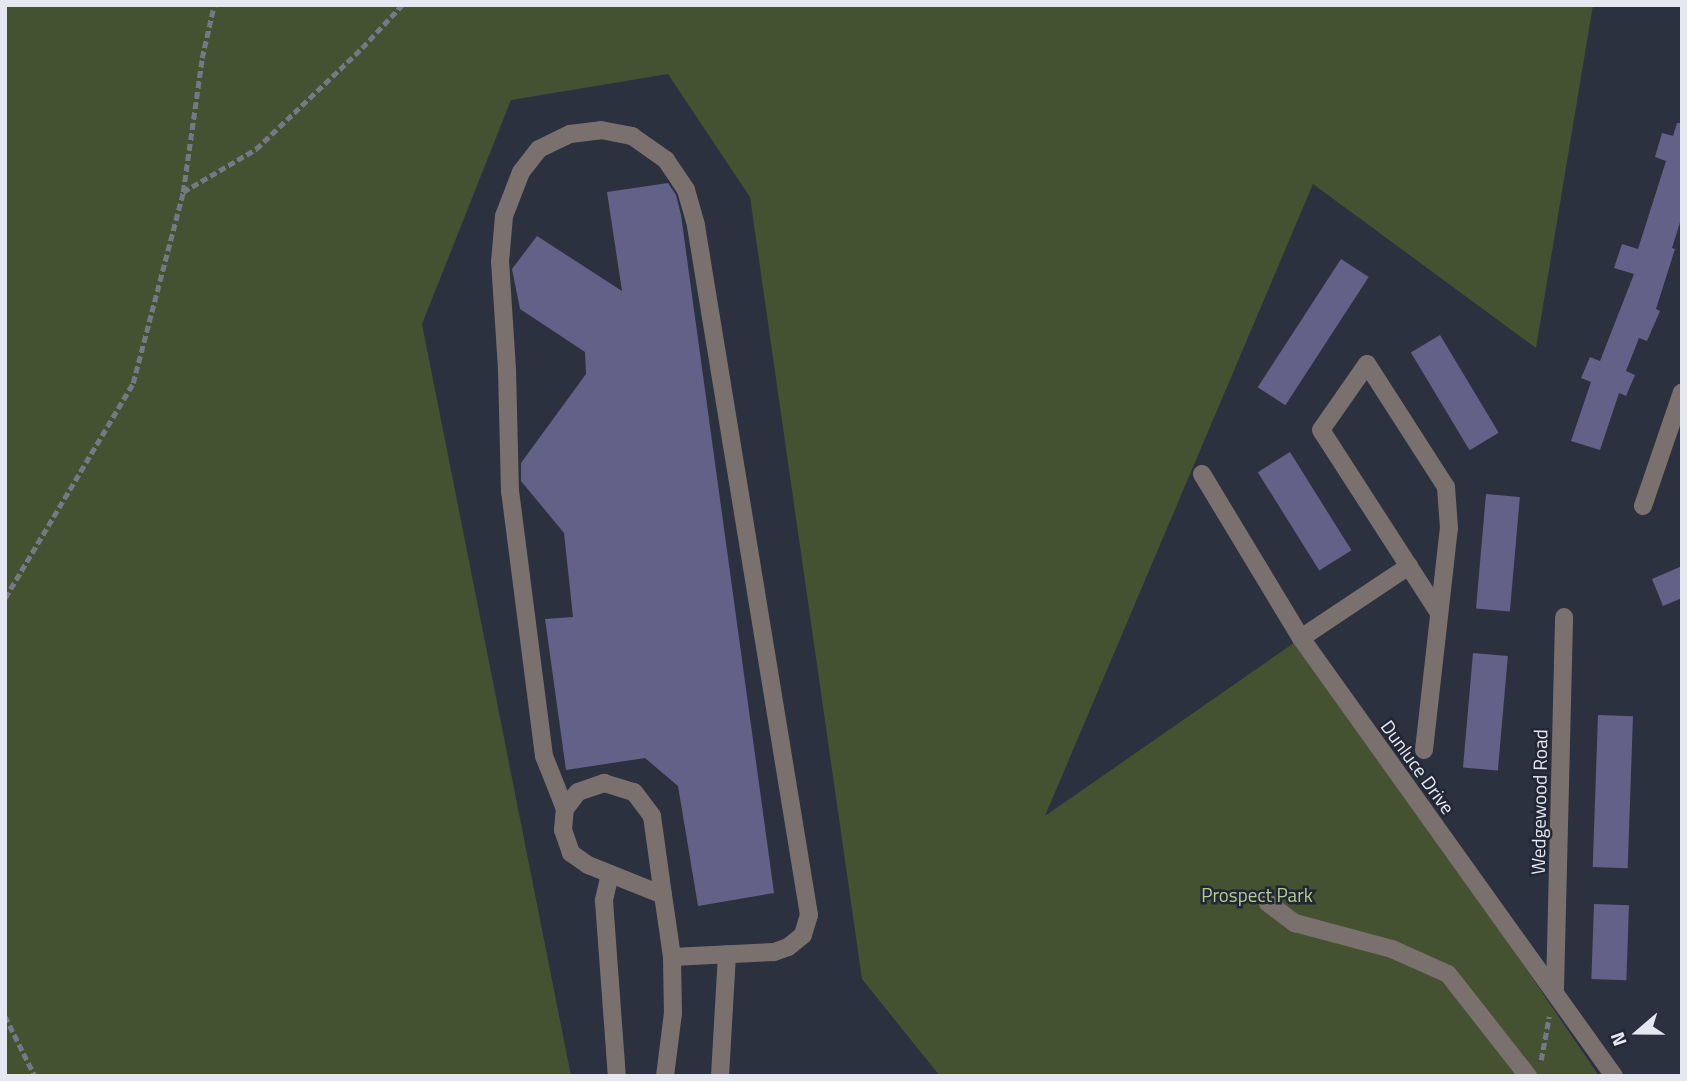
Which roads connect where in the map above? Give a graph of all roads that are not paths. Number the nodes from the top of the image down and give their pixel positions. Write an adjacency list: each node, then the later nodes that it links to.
1 (1682, 392): 3 (street)
2 (1202, 474): 7 (street, Dunluce Drive)
3 (1643, 506)
4 (1409, 566): 5 (street); 5 (street); 7 (street)
5 (1439, 613): 8 (street)
6 (1564, 617): 15 (street, Wedgewood Road)
7 (1301, 638): 15 (street, Dunluce Drive)
8 (1424, 750)
9 (565, 809): 10 (street); 11 (street); 13 (street)
10 (610, 874): 11 (street); 17 (street)
11 (663, 895): 14 (street)
12 (1268, 902): 16 (street)
13 (727, 954): 14 (street); 19 (street)
14 (672, 957): 18 (street)
15 (1555, 989): 20 (street, Dunluce Drive)
16 (1534, 1070)
17 (617, 1076)
18 (665, 1076)
19 (720, 1076)
20 (1614, 1076)

